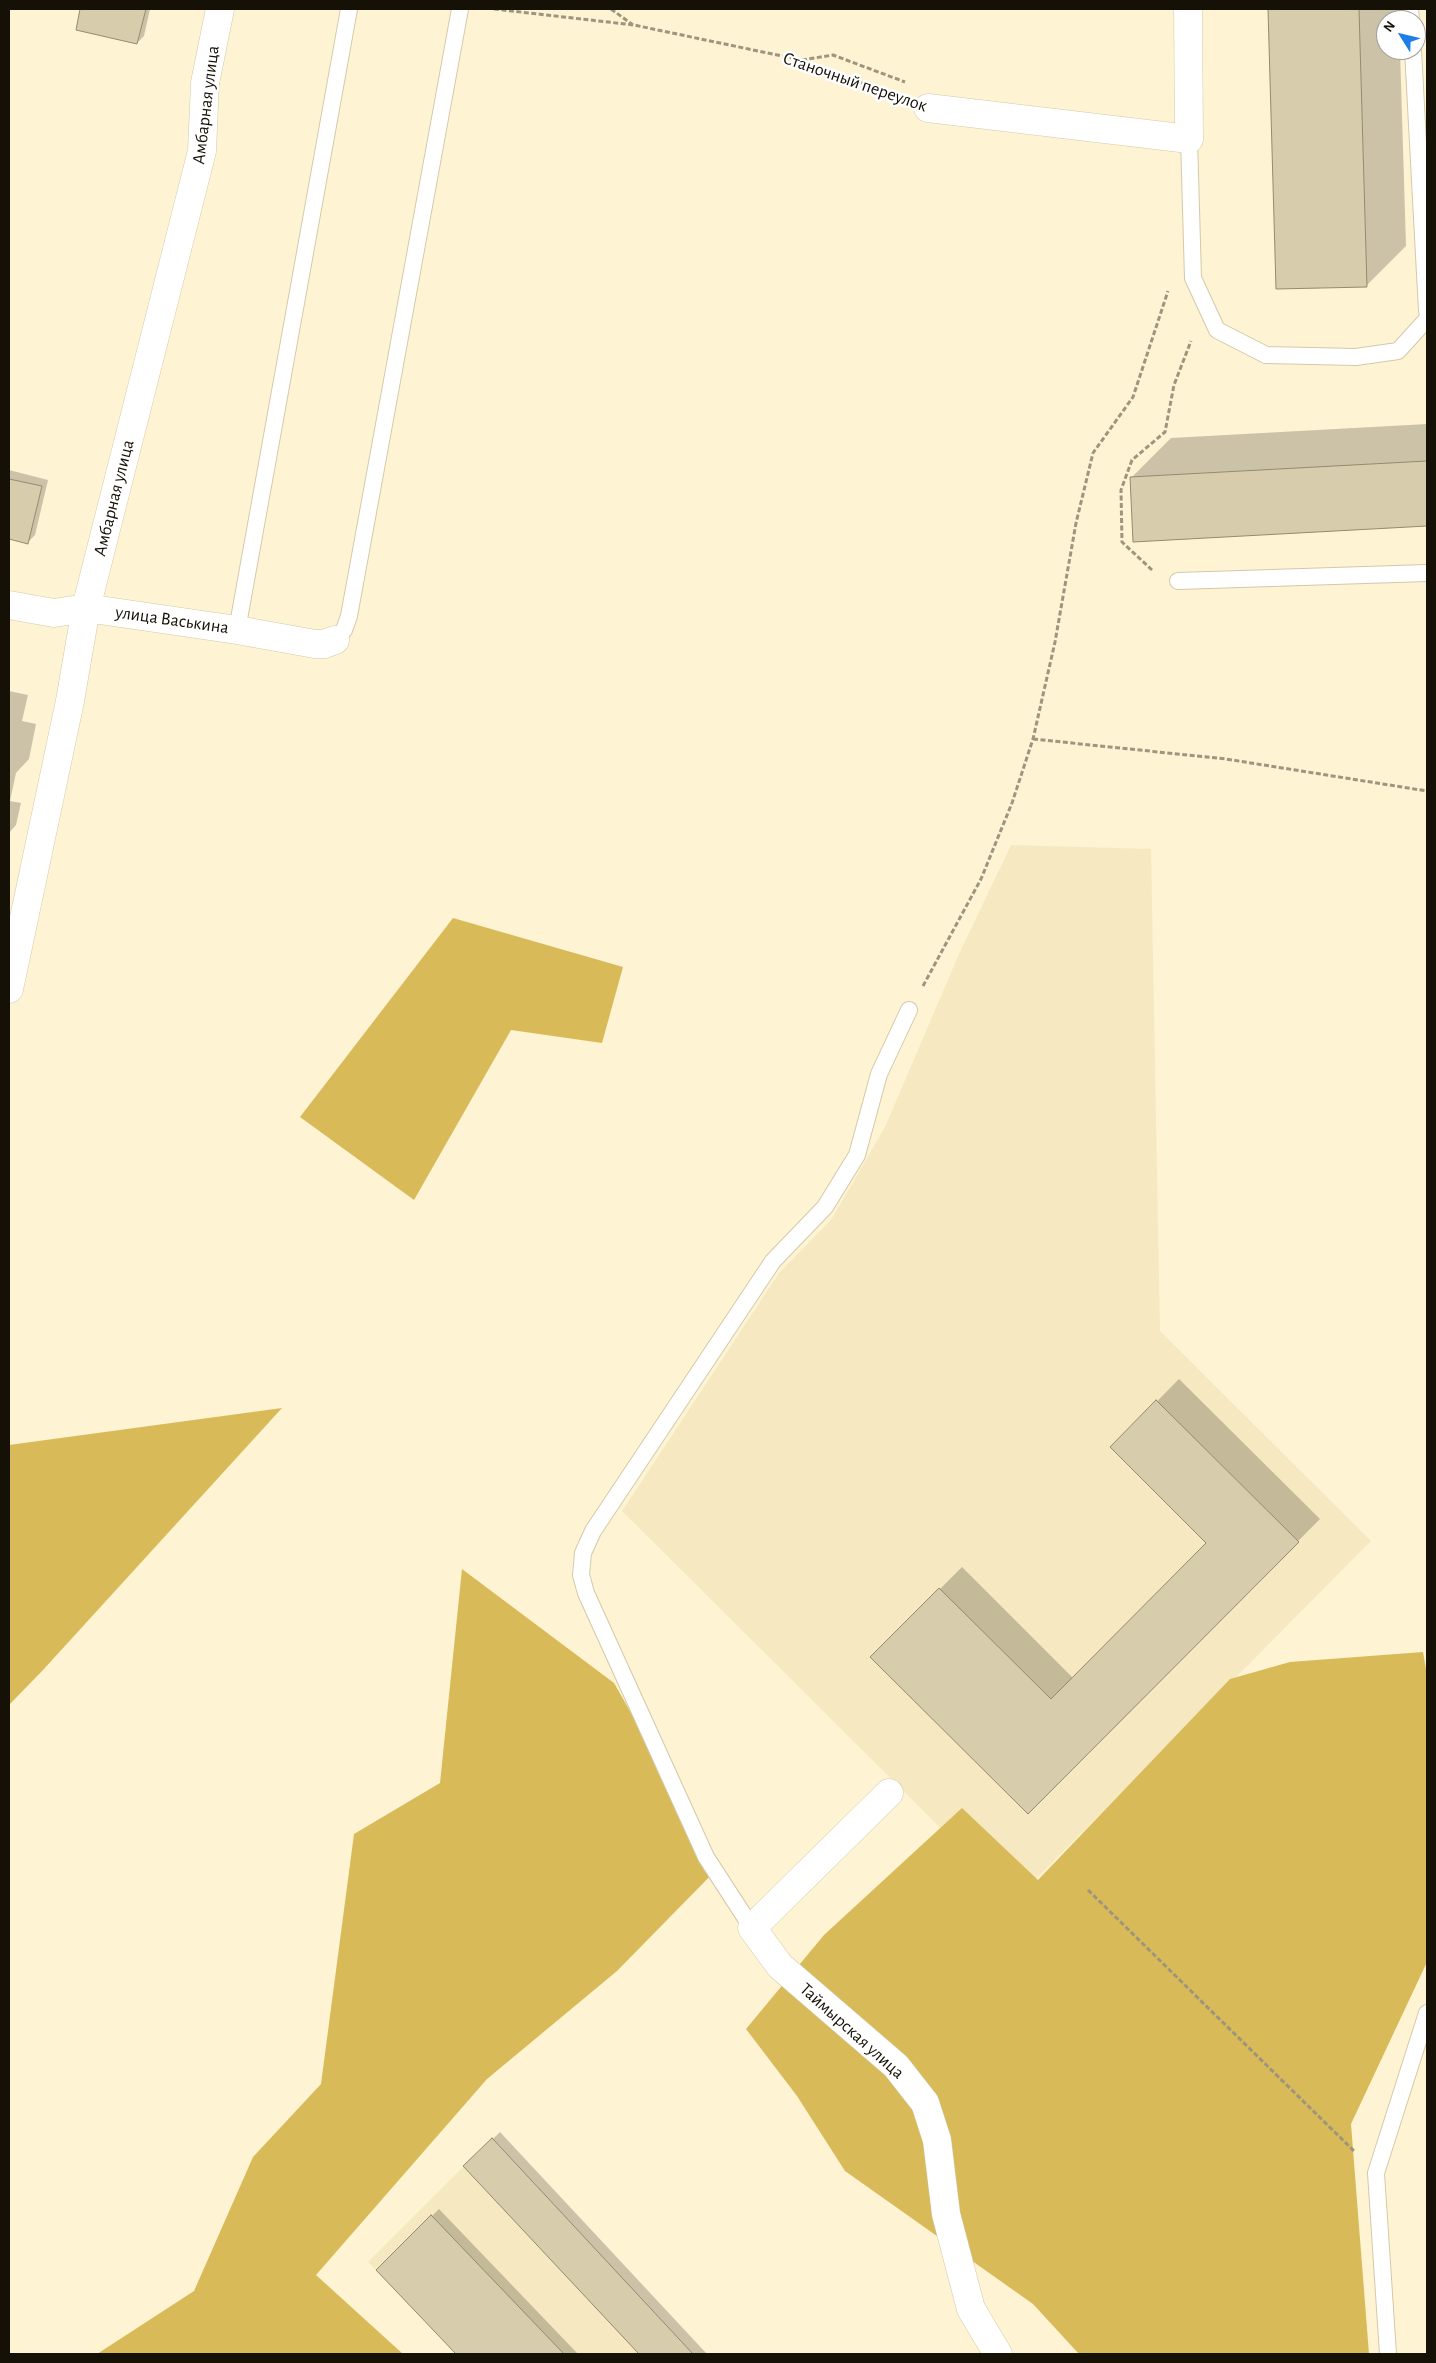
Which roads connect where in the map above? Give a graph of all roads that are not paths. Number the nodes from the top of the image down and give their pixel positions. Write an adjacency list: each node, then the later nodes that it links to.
1 (220, 9): 13 (street, Амбарная улица)
2 (349, 9): 14 (lane)
3 (460, 9): 15 (lane)
4 (1188, 9): 7 (street)
5 (1414, 60): 8 (lane)
6 (928, 108): 7 (street, Станочный переулок)
7 (1189, 139): 9 (lane)
8 (1427, 310)
9 (1427, 319)
10 (1427, 573): 11 (lane)
11 (1178, 581)
12 (9, 605): 13 (street, улица Васькина)
13 (86, 608): 14 (street, улица Васькина); 16 (street, Амбарная улица)
14 (237, 630): 15 (street, улица Васькина)
15 (334, 640)
16 (9, 989)
17 (909, 1010): 19 (lane)
18 (889, 1793): 19 (street)
19 (752, 1928): 21 (street, Таймырская улица)
20 (1427, 2013): 22 (lane)
21 (998, 2354)
22 (1388, 2354)

